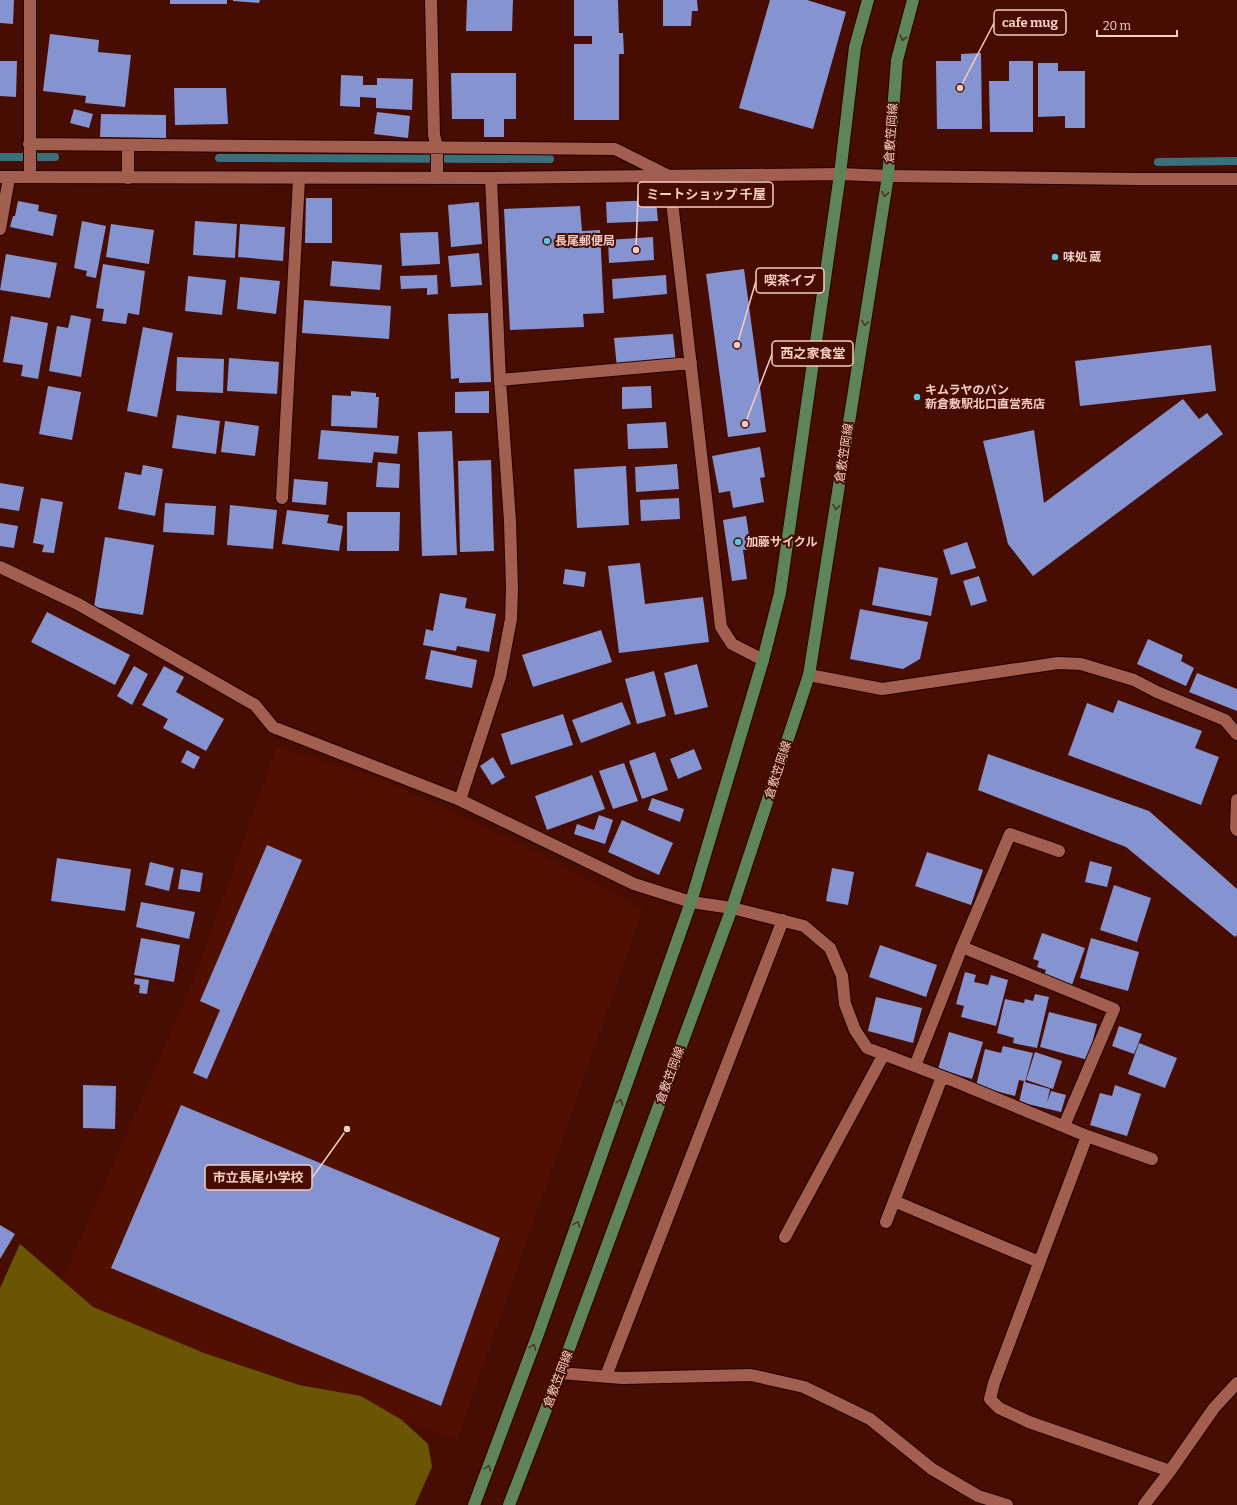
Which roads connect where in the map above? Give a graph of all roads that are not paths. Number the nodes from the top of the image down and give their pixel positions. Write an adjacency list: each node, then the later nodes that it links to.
1 (30, 0): 6 (street)
2 (431, 0): 7 (street)
3 (868, 0): 8 (main road)
4 (913, 0): 10 (main road, 倉敷笠岡線, one-way to 10)
5 (128, 145): 6 (street); 7 (street); 13 (street)
6 (30, 152): 11 (street)
7 (437, 155): 9 (street); 14 (street)
8 (840, 174): 9 (street); 10 (street); 23 (main road)
9 (669, 176): 15 (street); 19 (street)
10 (888, 176): 17 (street); 24 (main road, 倉敷笠岡線, one-way to 24)
11 (30, 177): 12 (street); 13 (street)
12 (5, 178): 18 (street)
13 (128, 178): 16 (street)
14 (437, 178): 15 (street); 16 (street)
15 (491, 178): 20 (street)
16 (299, 179): 21 (street)
17 (1237, 179)
18 (0, 229)
19 (691, 363): 20 (street); 23 (street)
20 (500, 380): 26 (street)
21 (282, 498)
22 (0, 567): 26 (street)
23 (763, 660): 30 (main road)
24 (809, 675): 25 (street); 31 (main road, 倉敷笠岡線)
25 (1237, 734)
26 (460, 800): 30 (street)
27 (1237, 800): 28 (street)
28 (1237, 830)
29 (1059, 851): 33 (street)
30 (691, 902): 31 (street); 48 (main road, one-way to 30)
31 (732, 908): 32 (street); 44 (main road, 倉敷笠岡線)
32 (783, 920): 34 (street); 45 (street)
33 (962, 947): 35 (street); 37 (street)
34 (884, 1054): 35 (street); 42 (street)
35 (915, 1066): 36 (street)
36 (942, 1077): 37 (street); 40 (street)
37 (1064, 1126): 38 (street)
38 (1087, 1136): 39 (street); 43 (street)
39 (1152, 1159)
40 (894, 1201): 41 (street); 43 (street)
41 (886, 1222)
42 (785, 1237)
43 (1039, 1262): 47 (street)
44 (560, 1373): 45 (street); 49 (main road, 倉敷笠岡線)
45 (606, 1376): 50 (street)
46 (1237, 1383): 47 (street)
47 (1170, 1471): 51 (street)
48 (474, 1505)
49 (509, 1505)
50 (1007, 1505)
51 (1144, 1505)

